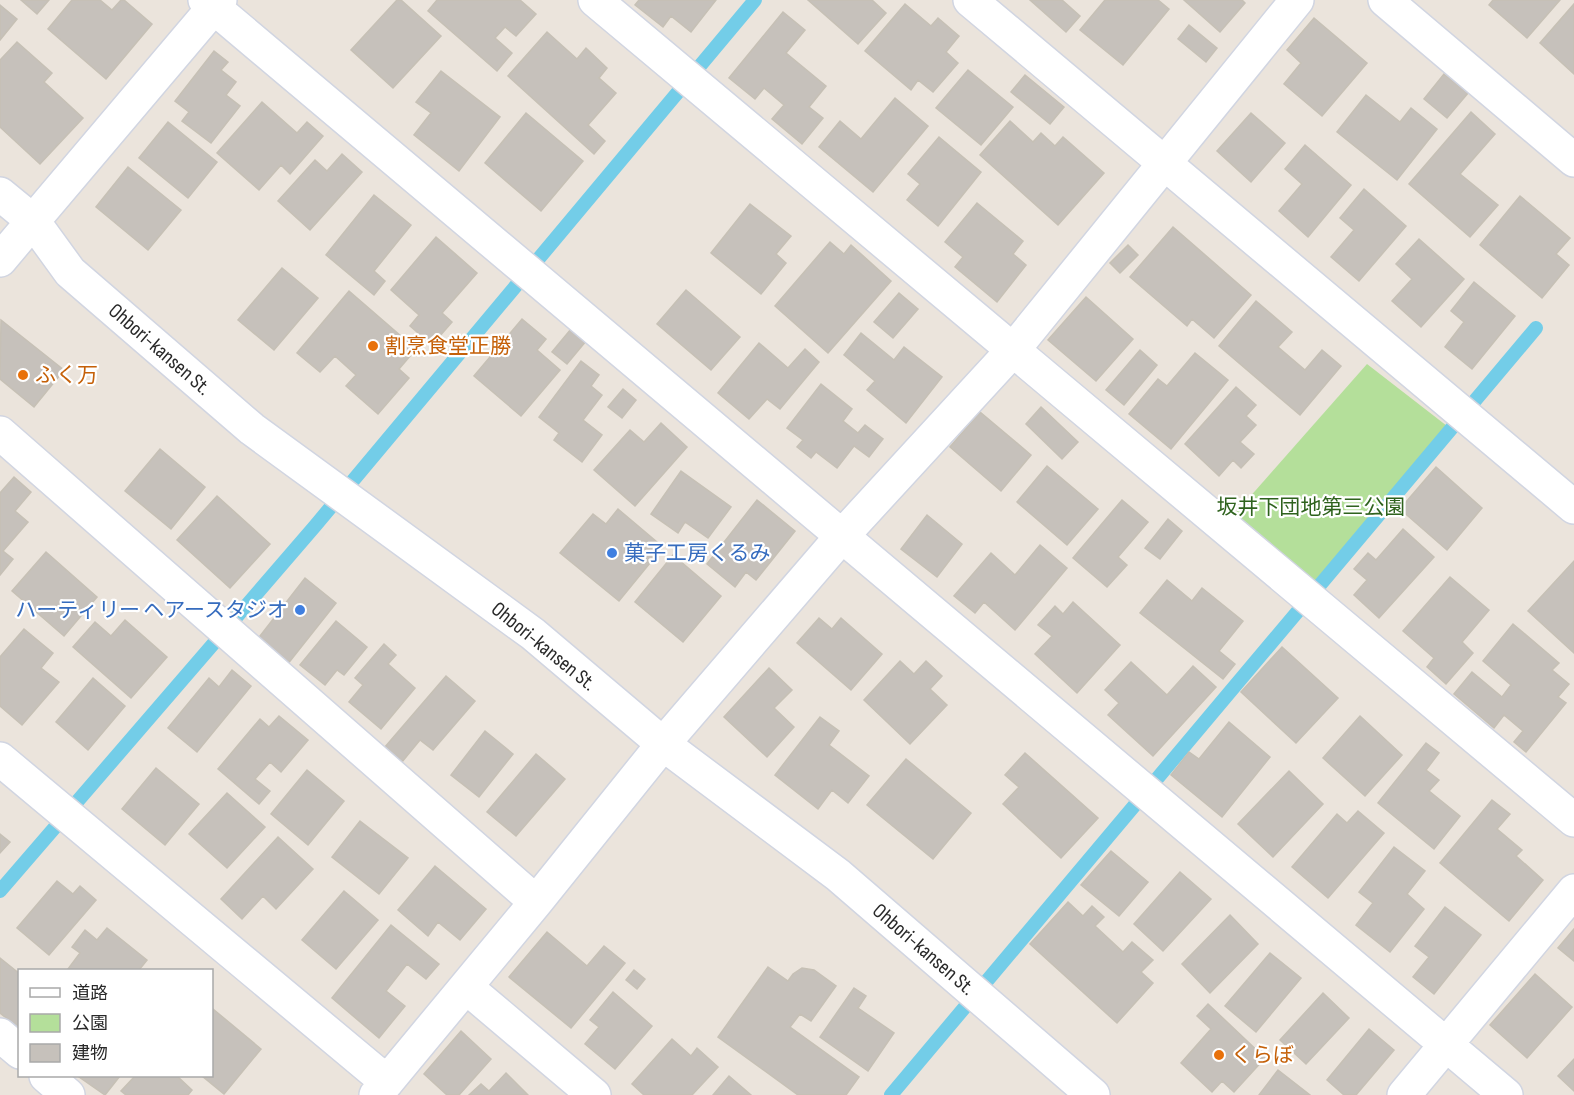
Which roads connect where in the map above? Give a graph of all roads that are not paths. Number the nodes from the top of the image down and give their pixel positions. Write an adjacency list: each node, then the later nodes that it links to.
1 (595, 0): 11 (street)
2 (970, 0): 7 (street)
3 (1297, 0): 7 (street)
4 (1385, 0): 6 (street)
5 (213, 2): 9 (street); 14 (street)
6 (1568, 142)
7 (1165, 165): 11 (street); 13 (street)
8 (0, 194): 9 (street, Ohbori-kansen St.)
9 (33, 221): 10 (street); 15 (street, Ohbori-kansen St.)
10 (0, 260)
11 (1013, 350): 14 (street); 17 (street)
12 (0, 433): 19 (street)
13 (1574, 507)
14 (842, 536): 15 (street); 22 (street)
15 (663, 744): 19 (street); 28 (street, Ohbori-kansen St.)
16 (0, 759): 25 (street)
17 (1574, 820)
18 (1574, 891): 22 (street)
19 (536, 902): 20 (street)
20 (466, 987): 25 (street); 27 (street)
21 (0, 1035): 23 (street)
22 (1446, 1044): 29 (street); 30 (street)
23 (18, 1050)
24 (47, 1077): 26 (street)
25 (382, 1089)
26 (68, 1095)
27 (594, 1095)
28 (1093, 1095)
29 (1404, 1095)
30 (1506, 1095)

